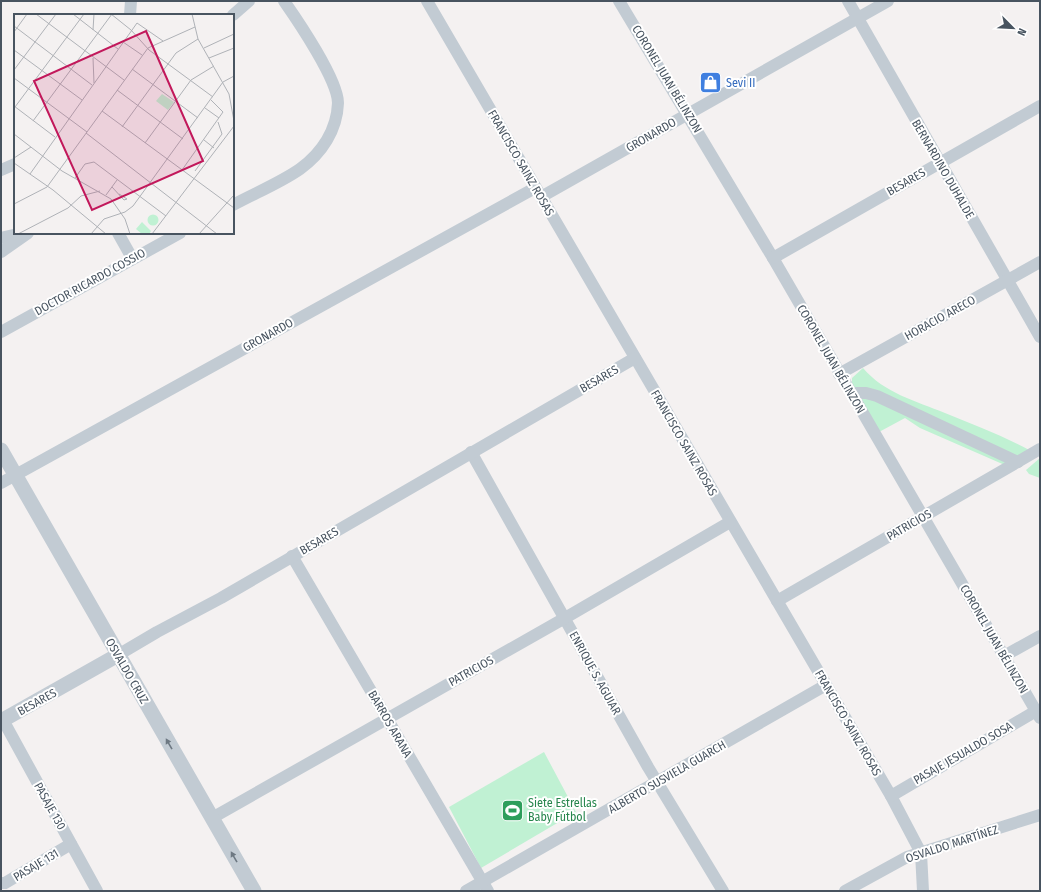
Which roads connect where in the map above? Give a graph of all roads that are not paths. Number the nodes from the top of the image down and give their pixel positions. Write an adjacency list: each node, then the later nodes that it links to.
1 (131, 1): 8 (street)
2 (249, 1): 9 (street)
3 (284, 1): 17 (street)
4 (427, 1): 16 (street, FRANCISCO SAINZ ROSAS)
5 (620, 1): 12 (street, CORONEL JUAN BÉLINZON)
6 (848, 1): 10 (street, BERNARDINO DUHALDE)
7 (888, 1): 10 (street, GRONARDO)
8 (130, 14)
9 (234, 14)
10 (857, 18): 12 (street, GRONARDO); 13 (street, BERNARDINO DUHALDE)
11 (1040, 106): 13 (street, BESARES)
12 (688, 113): 16 (street, GRONARDO); 25 (street, CORONEL JUAN BÉLINZON)
13 (940, 163): 25 (street, BESARES); 27 (street, BERNARDINO DUHALDE)
14 (14, 164): 15 (street)
15 (1, 170)
16 (538, 193): 30 (street, FRANCISCO SAINZ ROSAS); 37 (street, GRONARDO)
17 (234, 204)
18 (18, 234): 22 (street)
19 (27, 234): 23 (street)
20 (119, 234): 24 (street)
21 (178, 234): 24 (street, DOCTOR RICARDO COSSIO)
22 (1, 238)
23 (1, 252)
24 (132, 258): 28 (street, DOCTOR RICARDO COSSIO)
25 (773, 258): 31 (street, CORONEL JUAN BÉLINZON)
26 (1040, 262): 27 (street, HORACIO ARECO)
27 (1007, 281): 29 (street, BERNARDINO DUHALDE); 31 (street, HORACIO ARECO)
28 (1, 332)
29 (1040, 337)
30 (635, 358): 35 (street, BESARES); 40 (street, FRANCISCO SAINZ ROSAS)
31 (839, 374): 32 (street, CORONEL JUAN BÉLINZON)
32 (851, 393): 36 (street); 39 (street, CORONEL JUAN BÉLINZON)
33 (1040, 449): 36 (street, PATRICIOS)
34 (1, 450): 37 (street, OSVALDO CRUZ)
35 (471, 452): 41 (street, BESARES); 43 (street, ENRIQUE S. AGUIAR)
36 (1018, 462): 39 (street, PATRICIOS)
37 (16, 475): 38 (street, GRONARDO); 45 (street, OSVALDO CRUZ)
38 (1, 483)
39 (923, 517): 42 (street, PATRICIOS); 46 (street, CORONEL JUAN BÉLINZON)
40 (730, 522): 42 (street, FRANCISCO SAINZ ROSAS); 43 (street, PATRICIOS)
41 (292, 556): 45 (street, BESARES); 49 (street, BARROS ARANA)
42 (777, 601): 47 (street, FRANCISCO SAINZ ROSAS)
43 (564, 618): 49 (street, PATRICIOS); 51 (street, ENRIQUE S. AGUIAR)
44 (1040, 636): 46 (street)
45 (118, 655): 50 (street, BESARES); 54 (street, OSVALDO CRUZ, one-way to 45)
46 (1004, 656): 48 (street, CORONEL JUAN BÉLINZON)
47 (826, 685): 51 (street, ALBERTO SUSVIELA GUARCH); 52 (street, FRANCISCO SAINZ ROSAS)
48 (1038, 714): 52 (street, PASAJE JESUALDO SOSA)
49 (386, 719): 54 (street, PATRICIOS); 58 (street, BARROS ARANA)
50 (2, 721): 55 (street, PASAJE 130)
51 (657, 782): 58 (street, ALBERTO SUSVIELA GUARCH); 62 (street, ENRIQUE S. AGUIAR)
52 (891, 796): 56 (street, FRANCISCO SAINZ ROSAS)
53 (1040, 815): 56 (street, OSVALDO MARTÍNEZ)
54 (212, 818): 60 (street, OSVALDO CRUZ, one-way to 54)
55 (71, 844): 57 (street, PASAJE 131); 59 (street, PASAJE 130)
56 (921, 853): 63 (street, OSVALDO MARTÍNEZ); 64 (street, FRANCISCO SAINZ ROSAS)
57 (4, 884)
58 (485, 886): 61 (street, ALBERTO SUSVIELA GUARCH)
59 (98, 891)
60 (254, 891)
61 (466, 891)
62 (722, 891)
63 (846, 891)
64 (923, 891)

